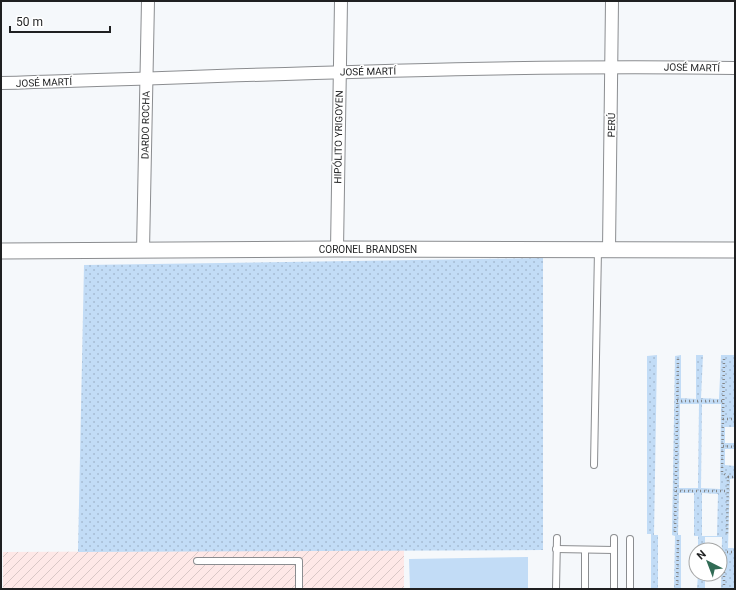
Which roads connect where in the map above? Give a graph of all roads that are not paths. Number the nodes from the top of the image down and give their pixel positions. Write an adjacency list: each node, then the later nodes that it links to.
1 (148, 1): 7 (street, DARDO ROCHA)
2 (341, 1): 6 (street, HIPÓLITO YRIGOYEN)
3 (612, 1): 4 (street, PERÚ)
4 (612, 66): 5 (street, JOSÉ MARTÍ); 6 (street, JOSÉ MARTÍ); 10 (street, PERÚ)
5 (735, 68)
6 (339, 71): 7 (street, JOSÉ MARTÍ); 9 (street, HIPÓLITO YRIGOYEN)
7 (146, 79): 8 (street, JOSÉ MARTÍ); 11 (street, DARDO ROCHA)
8 (1, 83)
9 (337, 249): 10 (street, CORONEL BRANDSEN); 11 (street, CORONEL BRANDSEN)
10 (603, 249): 12 (street, CORONEL BRANDSEN); 14 (lane)
11 (143, 250): 13 (street, CORONEL BRANDSEN)
12 (735, 250)
13 (1, 251)
14 (594, 465)
15 (557, 538): 18 (lane)
16 (614, 538): 20 (lane)
17 (630, 539): 26 (lane)
18 (556, 549): 19 (lane); 23 (lane)
19 (585, 550): 20 (lane); 24 (lane)
20 (614, 550): 25 (lane)
21 (197, 560): 22 (lane)
22 (299, 589)
23 (556, 589)
24 (585, 589)
25 (614, 589)
26 (630, 589)

